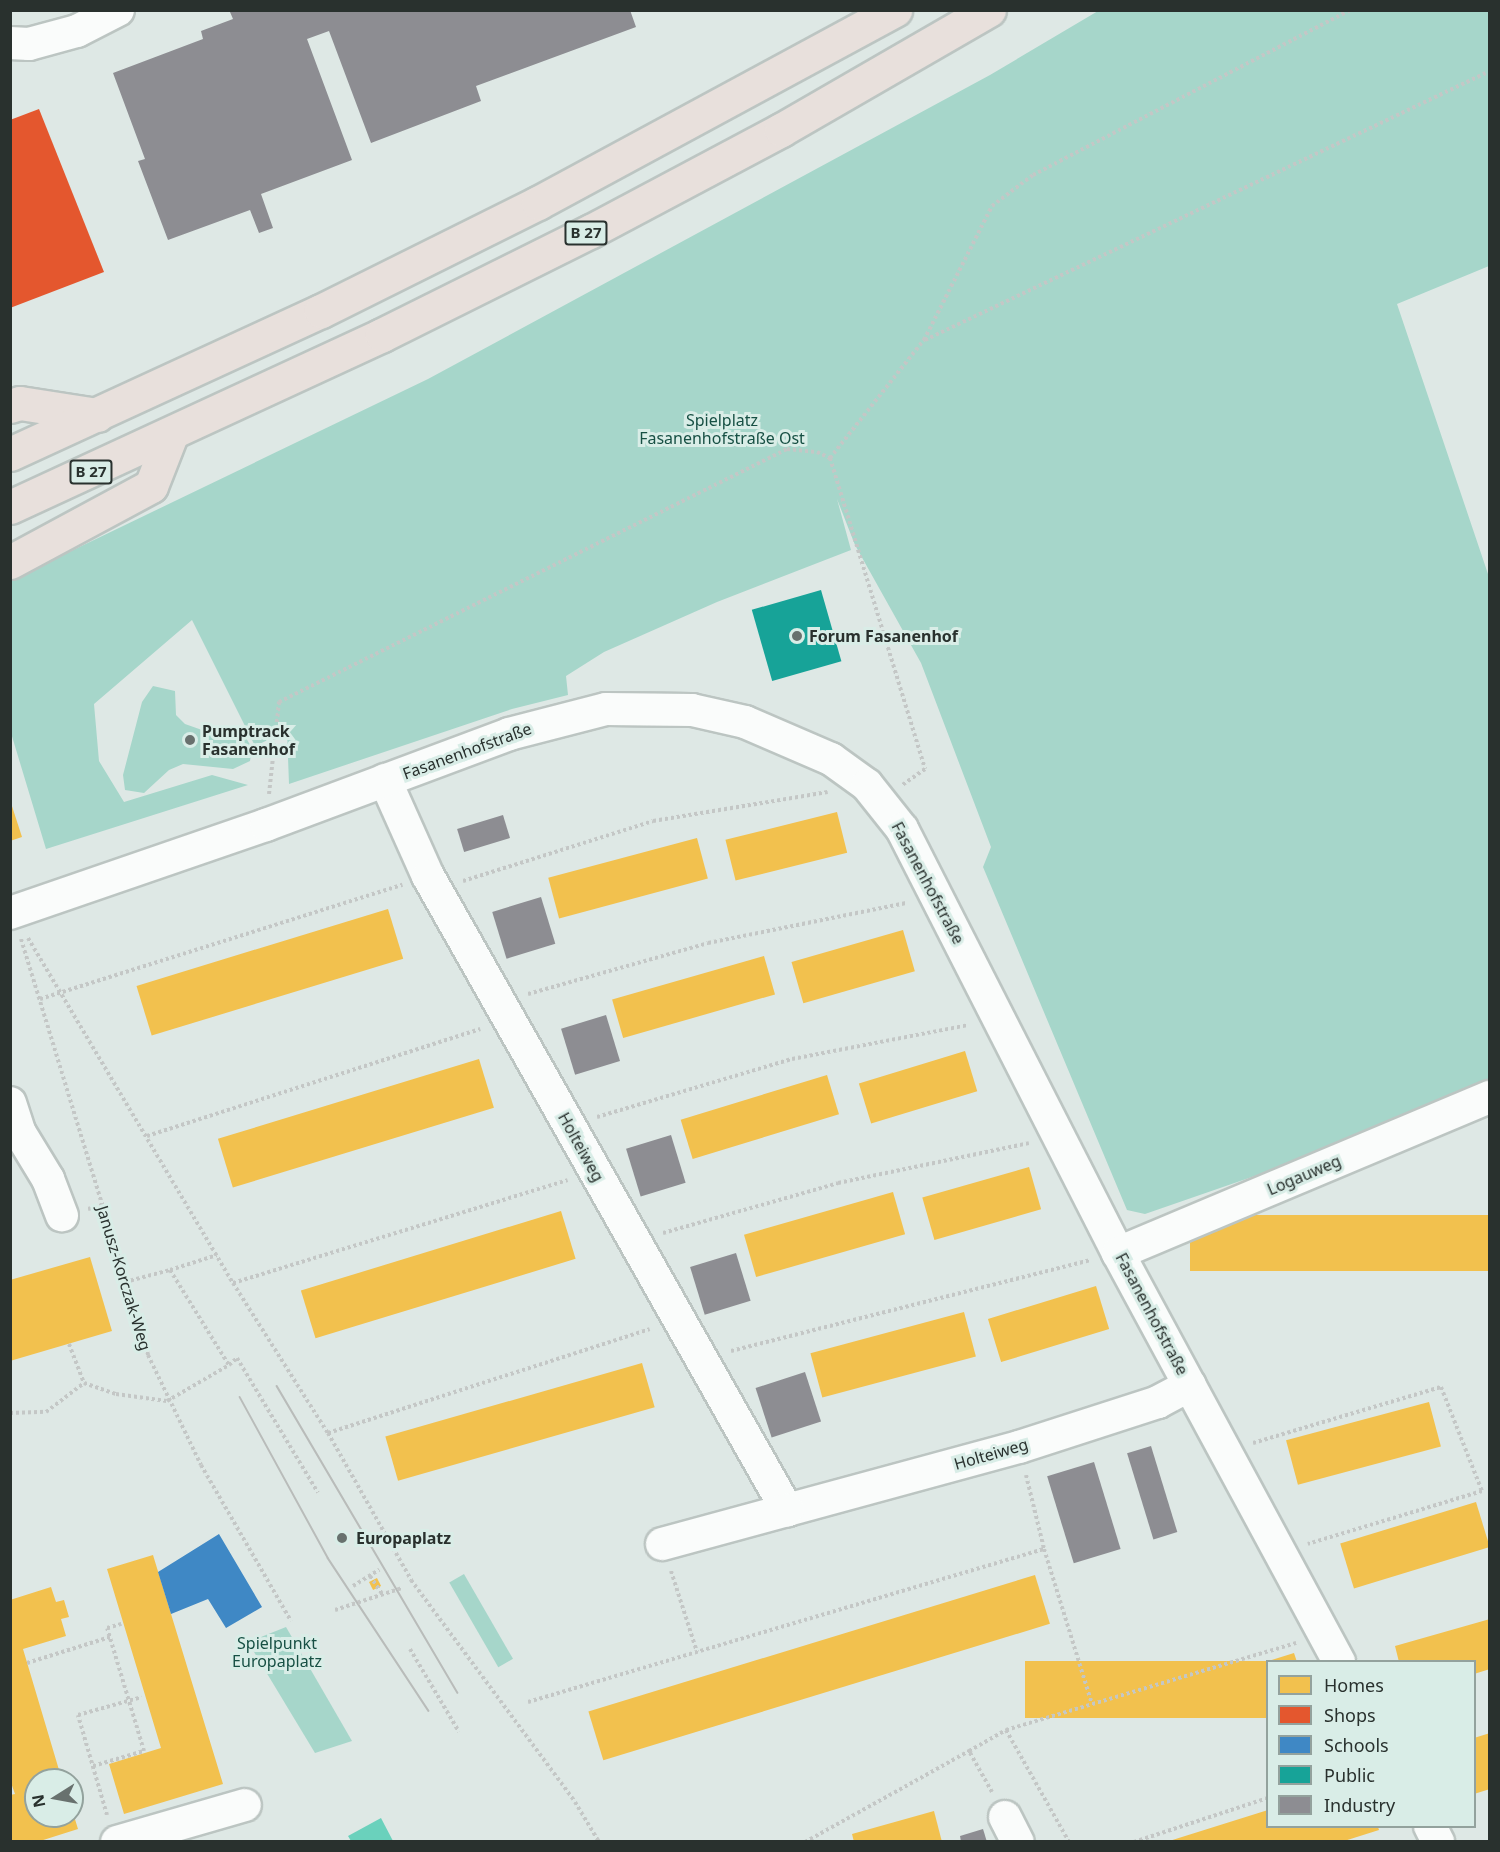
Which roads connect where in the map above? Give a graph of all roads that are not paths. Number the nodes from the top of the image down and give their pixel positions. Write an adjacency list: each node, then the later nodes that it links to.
1 (118, 10): 4 (street)
2 (895, 10): 6 (highway)
3 (989, 10): 7 (highway, B 27)
4 (10, 43)
5 (10, 406): 6 (highway)
6 (97, 415): 8 (highway)
7 (171, 435): 9 (highway, B 27); 10 (highway)
8 (10, 454)
9 (10, 507)
10 (10, 562)
11 (385, 780): 12 (street, Fasanenhofstraße); 16 (street, Fasanenhofstraße); 18 (street, Holteiweg)
12 (11, 913)
13 (1490, 1097): 16 (street, Logauweg)
14 (10, 1102): 15 (street)
15 (62, 1215)
16 (1118, 1253): 17 (street, Fasanenhofstraße)
17 (1190, 1385): 18 (street, Holteiweg); 20 (street, Fasanenhofstraße)
18 (787, 1510): 19 (street, Holteiweg)
19 (662, 1544)
20 (1338, 1660)
21 (245, 1805): 23 (street)
22 (1431, 1828): 24 (street)
23 (118, 1841)
24 (1438, 1842)

